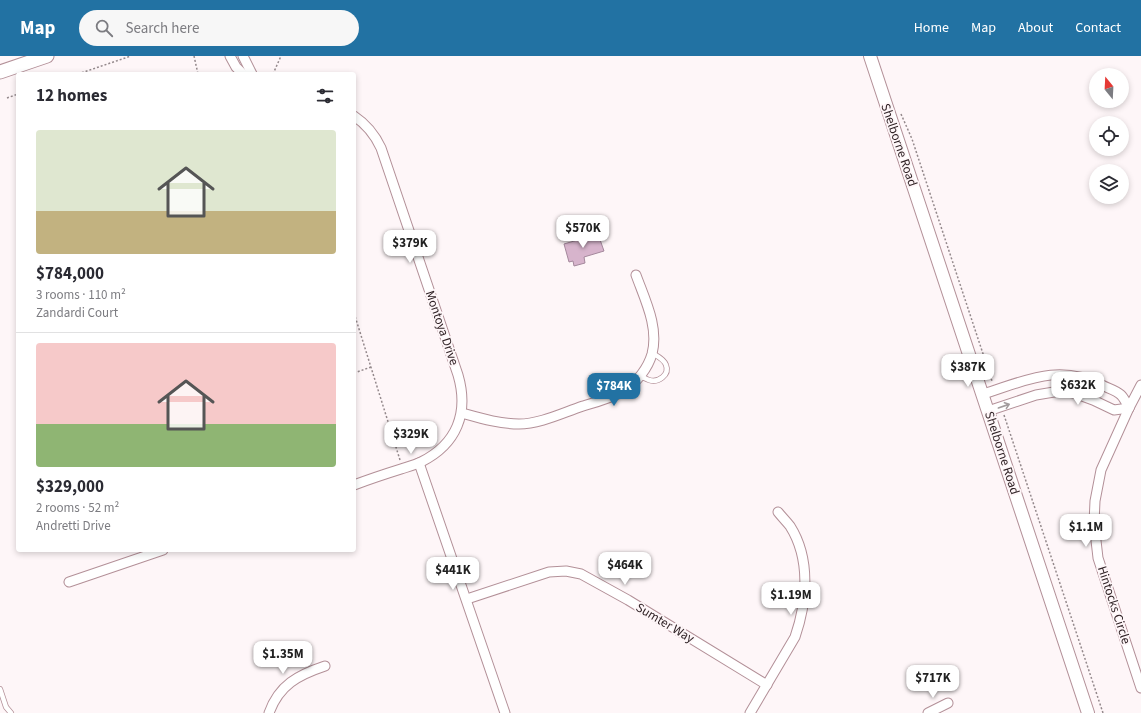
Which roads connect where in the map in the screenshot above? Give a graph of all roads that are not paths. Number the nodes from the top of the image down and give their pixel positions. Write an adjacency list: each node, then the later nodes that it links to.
1 (47, 56): 5 (main road)
2 (230, 56): 6 (street)
3 (243, 56): 7 (street)
4 (870, 56): 13 (street, Shelborne Road)
5 (0, 72)
6 (241, 72)
7 (251, 72)
8 (356, 118): 16 (street, Montoya Drive)
9 (636, 275): 10 (street)
10 (652, 353): 11 (street); 11 (lane)
11 (640, 376): 16 (street)
12 (1141, 385): 14 (street, Hintocks Circle)
13 (982, 394): 14 (street); 15 (street, Shelborne Road)
14 (1129, 408): 15 (street, one-way to 14); 25 (street, Hintocks Circle)
15 (988, 411): 33 (street, Shelborne Road)
16 (462, 413): 17 (street, Montoya Drive)
17 (419, 463): 18 (street, Montoya Drive); 22 (street)
18 (356, 484)
19 (778, 512): 24 (street)
20 (157, 552): 21 (street)
21 (69, 582)
22 (467, 599): 24 (street, Sumter Way); 30 (street)
23 (325, 666): 29 (street)
24 (767, 685): 31 (street)
25 (1141, 688)
26 (0, 689): 28 (lane)
27 (948, 703): 32 (street)
28 (11, 713)
29 (268, 713)
30 (505, 713)
31 (750, 713)
32 (928, 713)
33 (1088, 713)

